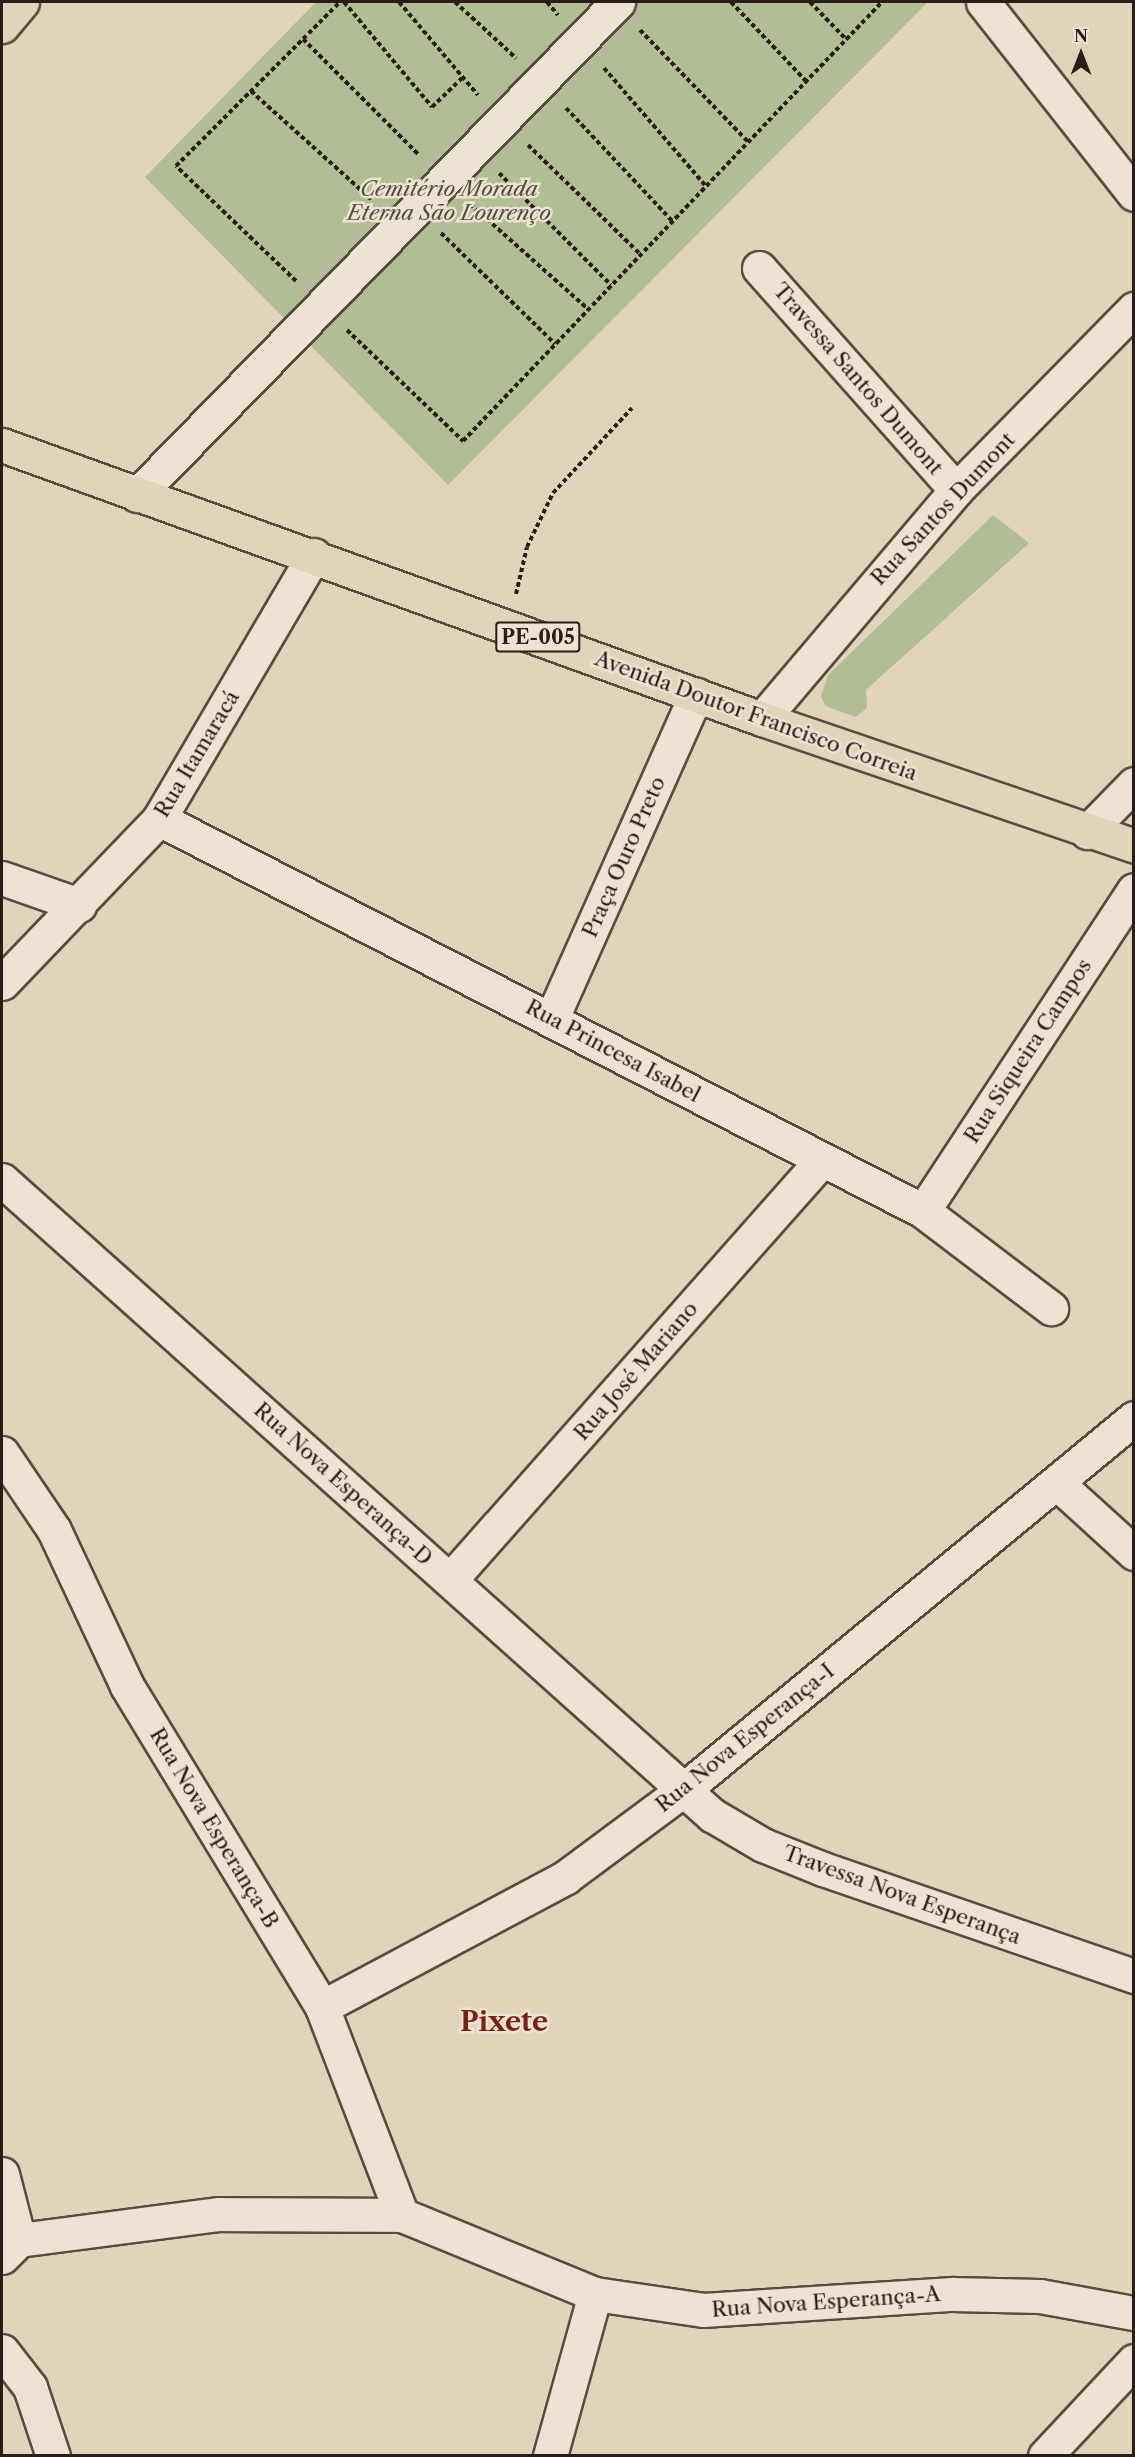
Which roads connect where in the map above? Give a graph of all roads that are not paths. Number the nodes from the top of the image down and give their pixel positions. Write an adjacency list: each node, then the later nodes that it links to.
1 (22, 2): 4 (main road)
2 (986, 2): 5 (street)
3 (616, 3): 10 (street)
4 (2, 26)
5 (1134, 194)
6 (759, 268): 9 (street, Travessa Santos Dumont)
7 (1134, 309): 9 (street, Rua Santos Dumont)
8 (2, 445): 10 (main road, PE-005)
9 (956, 490): 13 (street, Rua Santos Dumont)
10 (137, 495): 11 (main road, PE-005)
11 (314, 555): 12 (main road, Avenida Doutor Francisco Correia / PE-005); 15 (street, Rua Itamaracá)
12 (696, 695): 13 (main road, Avenida Doutor Francisco Correia / PE-005); 22 (street, Praça Ouro Preto)
13 (762, 719): 16 (main road, Avenida Doutor Francisco Correia / PE-005)
14 (1134, 784): 16 (street)
15 (159, 819): 20 (street, Rua Itamaracá); 22 (street, Rua Princesa Isabel)
16 (1088, 832): 17 (main road, Avenida Doutor Francisco Correia / PE-005)
17 (1134, 846)
18 (2, 878): 20 (street)
19 (1134, 890): 25 (street, Rua Siqueira Campos)
20 (79, 905): 21 (street, Rua Itamaracá)
21 (2, 983)
22 (552, 1018): 23 (street, Rua Princesa Isabel)
23 (821, 1161): 25 (street, Rua Princesa Isabel); 31 (street, Rua José Mariano)
24 (2, 1180): 31 (street, Rua Nova Esperança-D)
25 (923, 1211): 26 (street, Rua Princesa Isabel)
26 (1051, 1308)
27 (1134, 1418): 29 (street, Rua Nova Esperança-I)
28 (2, 1453): 34 (street, Rua Nova Esperança-B)
29 (1057, 1483): 30 (street); 32 (street, Rua Nova Esperança-I)
30 (1134, 1553)
31 (450, 1580): 32 (street, Rua Nova Esperança-D)
32 (682, 1791): 33 (street, Travessa Nova Esperança); 34 (street, Rua Nova Esperança-I)
33 (1134, 1976)
34 (322, 2007): 36 (street, Rua Nova Esperança-B)
35 (2, 2177): 37 (street)
36 (402, 2215): 37 (street, Rua Nova Esperança-A); 38 (street, Rua Nova Esperança-A)
37 (10, 2248)
38 (595, 2294): 39 (street, Rua Nova Esperança-A); 43 (street)
39 (1134, 2313)
40 (2, 2350): 42 (street)
41 (1134, 2361): 44 (street)
42 (53, 2456)
43 (550, 2456)
44 (1045, 2456)

